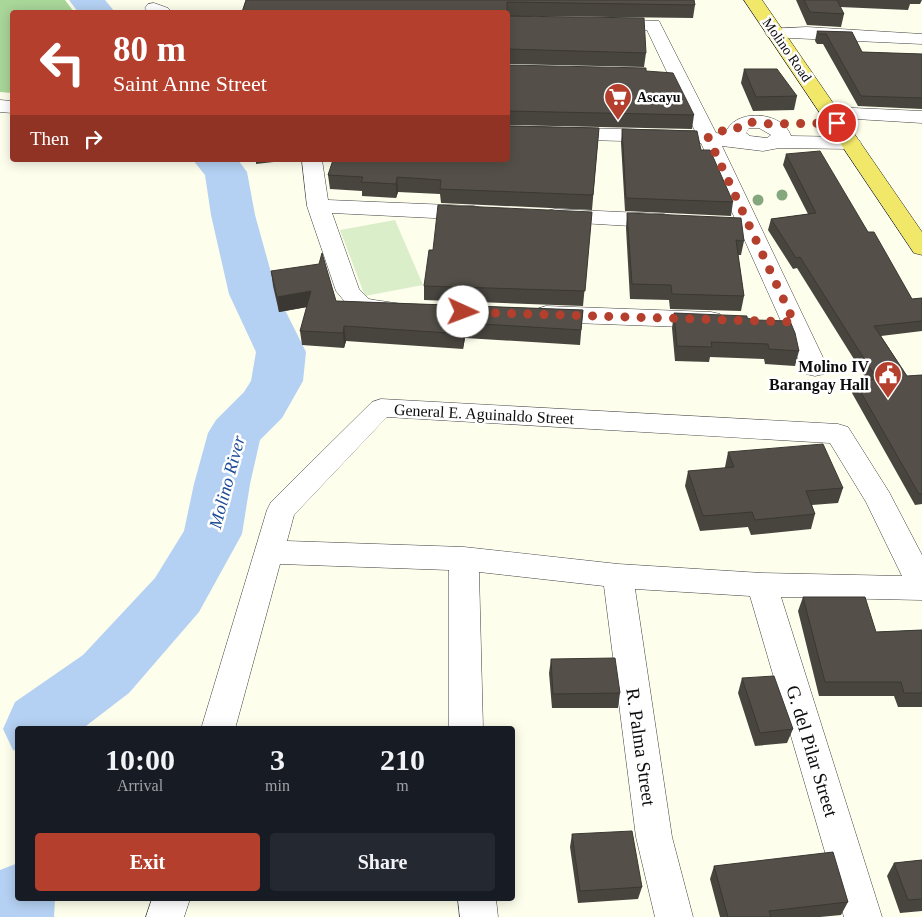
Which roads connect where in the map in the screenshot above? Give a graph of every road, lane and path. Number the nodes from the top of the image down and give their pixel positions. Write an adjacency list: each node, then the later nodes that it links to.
1 (752, 0): 3 (main road, Molino Road)
2 (594, 24): 6 (street)
3 (774, 33): 4 (street); 8 (main road, Molino Road)
4 (922, 39)
5 (657, 74): 6 (street)
6 (677, 74): 11 (street)
7 (922, 117): 8 (street)
8 (834, 118): 10 (street); 12 (main road, Molino Road)
9 (510, 132): 11 (street)
10 (773, 133): 11 (street); 12 (street)
11 (708, 137): 22 (street)
12 (851, 144): 18 (main road, Molino Road)
13 (312, 162): 14 (street)
14 (318, 206): 15 (street); 19 (street)
15 (494, 214)
16 (534, 215): 17 (street)
17 (680, 222)
18 (922, 248)
19 (415, 310)
20 (524, 314): 21 (street)
21 (734, 320)
22 (815, 368)
23 (268, 552): 24 (street); 27 (street, General E. Aguinaldo Street); 28 (street, General E. Aguinaldo Street)
24 (464, 560): 25 (street); 29 (street)
25 (618, 576): 26 (street); 34 (street, R. Palma Street)
26 (762, 585): 27 (street); 35 (street, G. del Pilar Street)
27 (922, 586)
28 (219, 726)
29 (466, 726)
30 (170, 901): 32 (street)
31 (478, 901): 33 (street)
32 (165, 917)
33 (479, 917)
34 (674, 917)
35 (863, 917)

